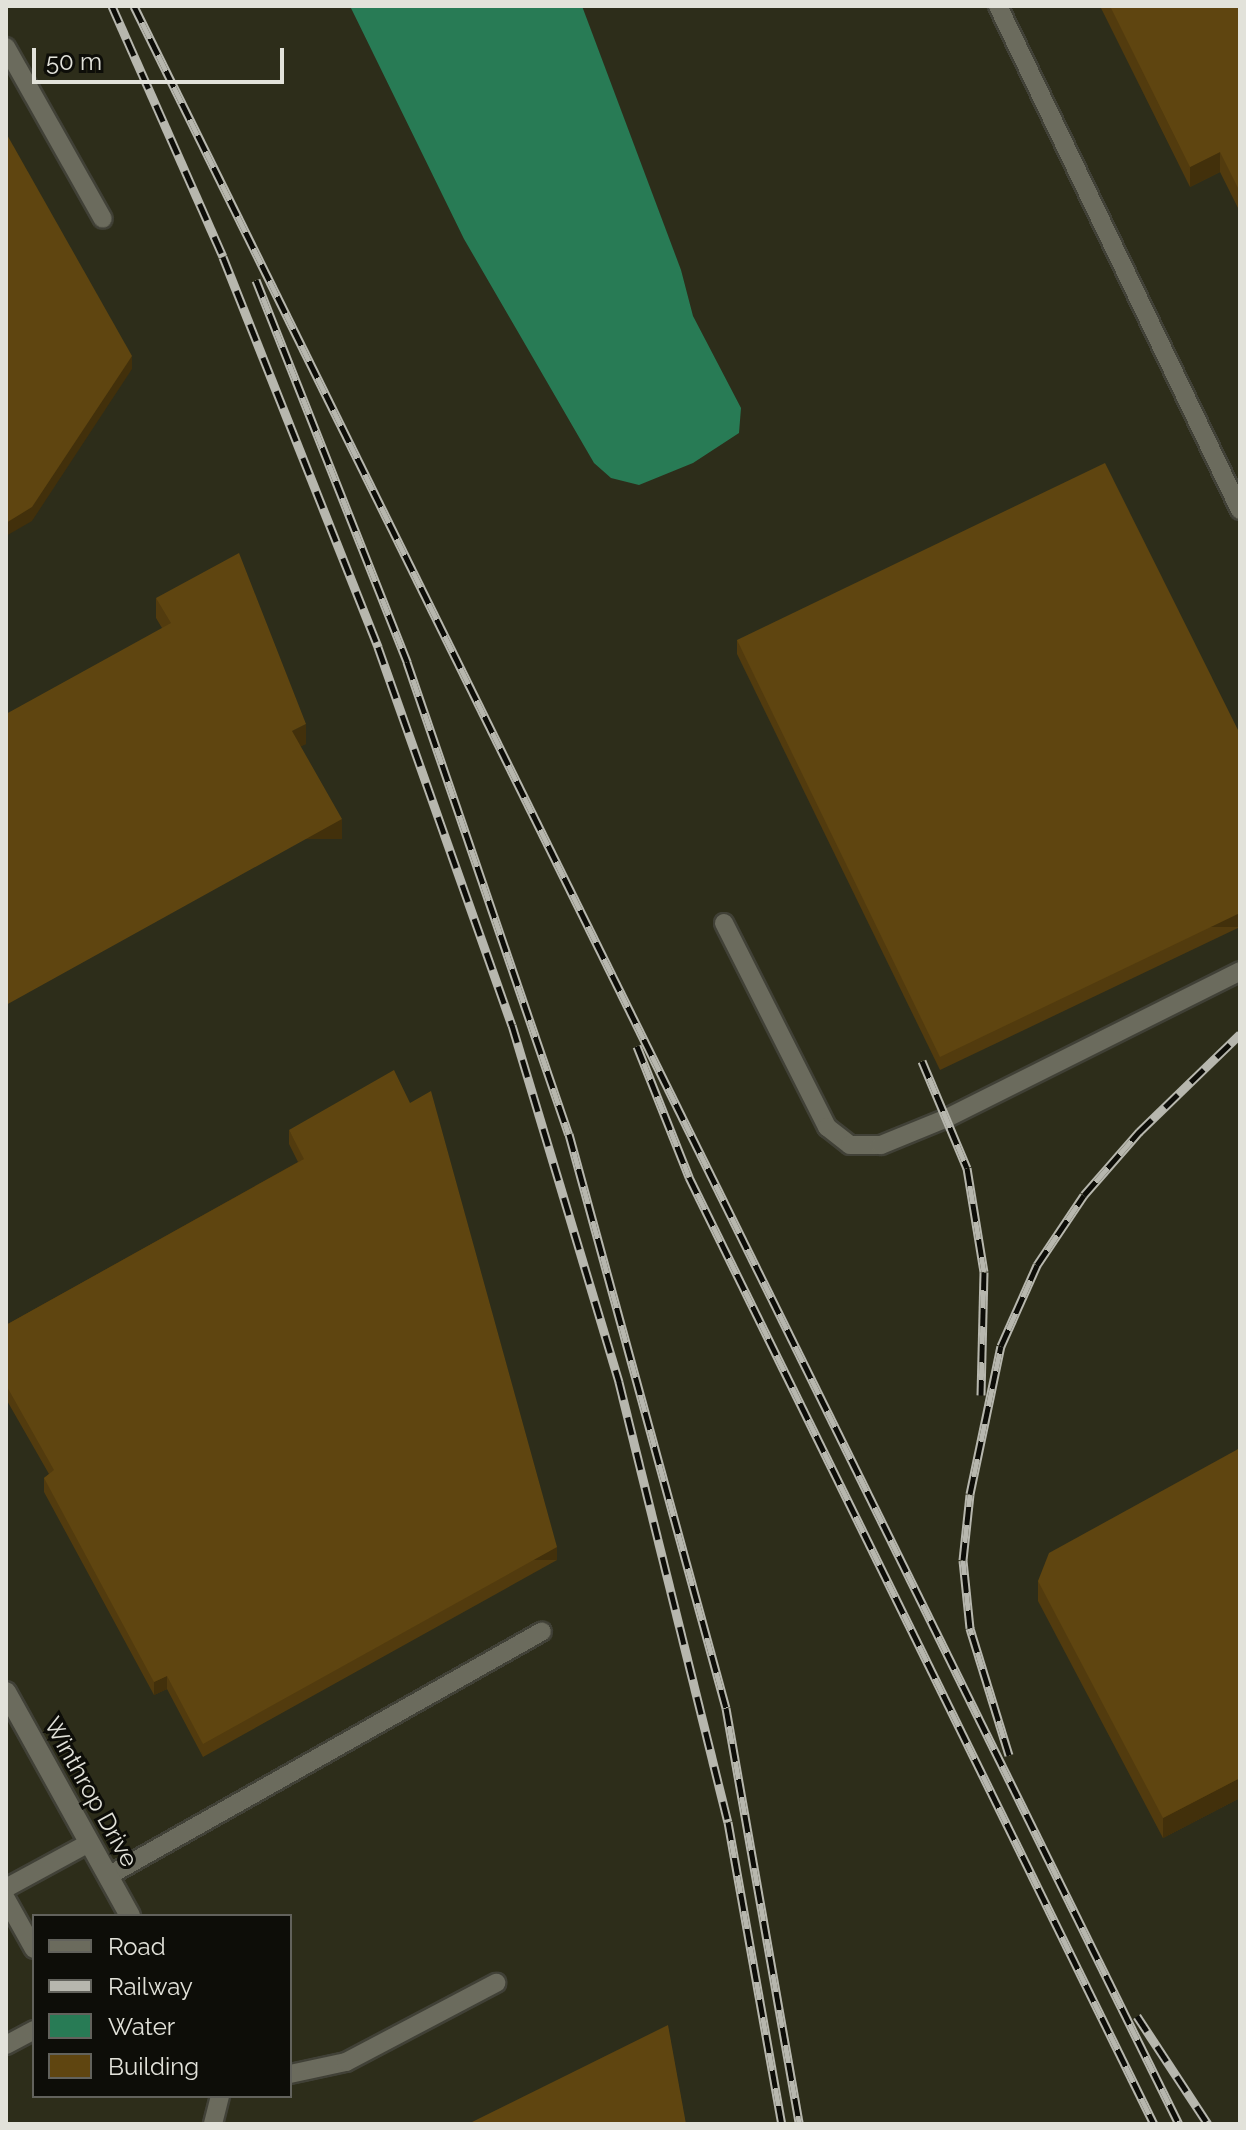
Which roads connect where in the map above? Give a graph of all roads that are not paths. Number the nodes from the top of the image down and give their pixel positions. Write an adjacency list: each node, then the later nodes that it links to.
1 (998, 6): 4 (lane)
2 (6, 47): 3 (lane)
3 (103, 219)
4 (1240, 510)
5 (724, 923): 6 (lane)
6 (1240, 971)
7 (542, 1631): 10 (lane)
8 (6, 1692): 9 (street, Winthrop Drive)
9 (89, 1843): 10 (street, Winthrop Drive); 11 (lane)
10 (108, 1876): 13 (street, Winthrop Drive)
11 (6, 1888)
12 (6, 1899): 14 (lane)
13 (129, 1914)
14 (12, 1922): 15 (lane)
15 (32, 1947)
16 (496, 1983): 19 (lane)
17 (32, 2031): 18 (lane)
18 (6, 2045)
19 (292, 2074)
20 (220, 2098): 21 (lane)
21 (213, 2124)

